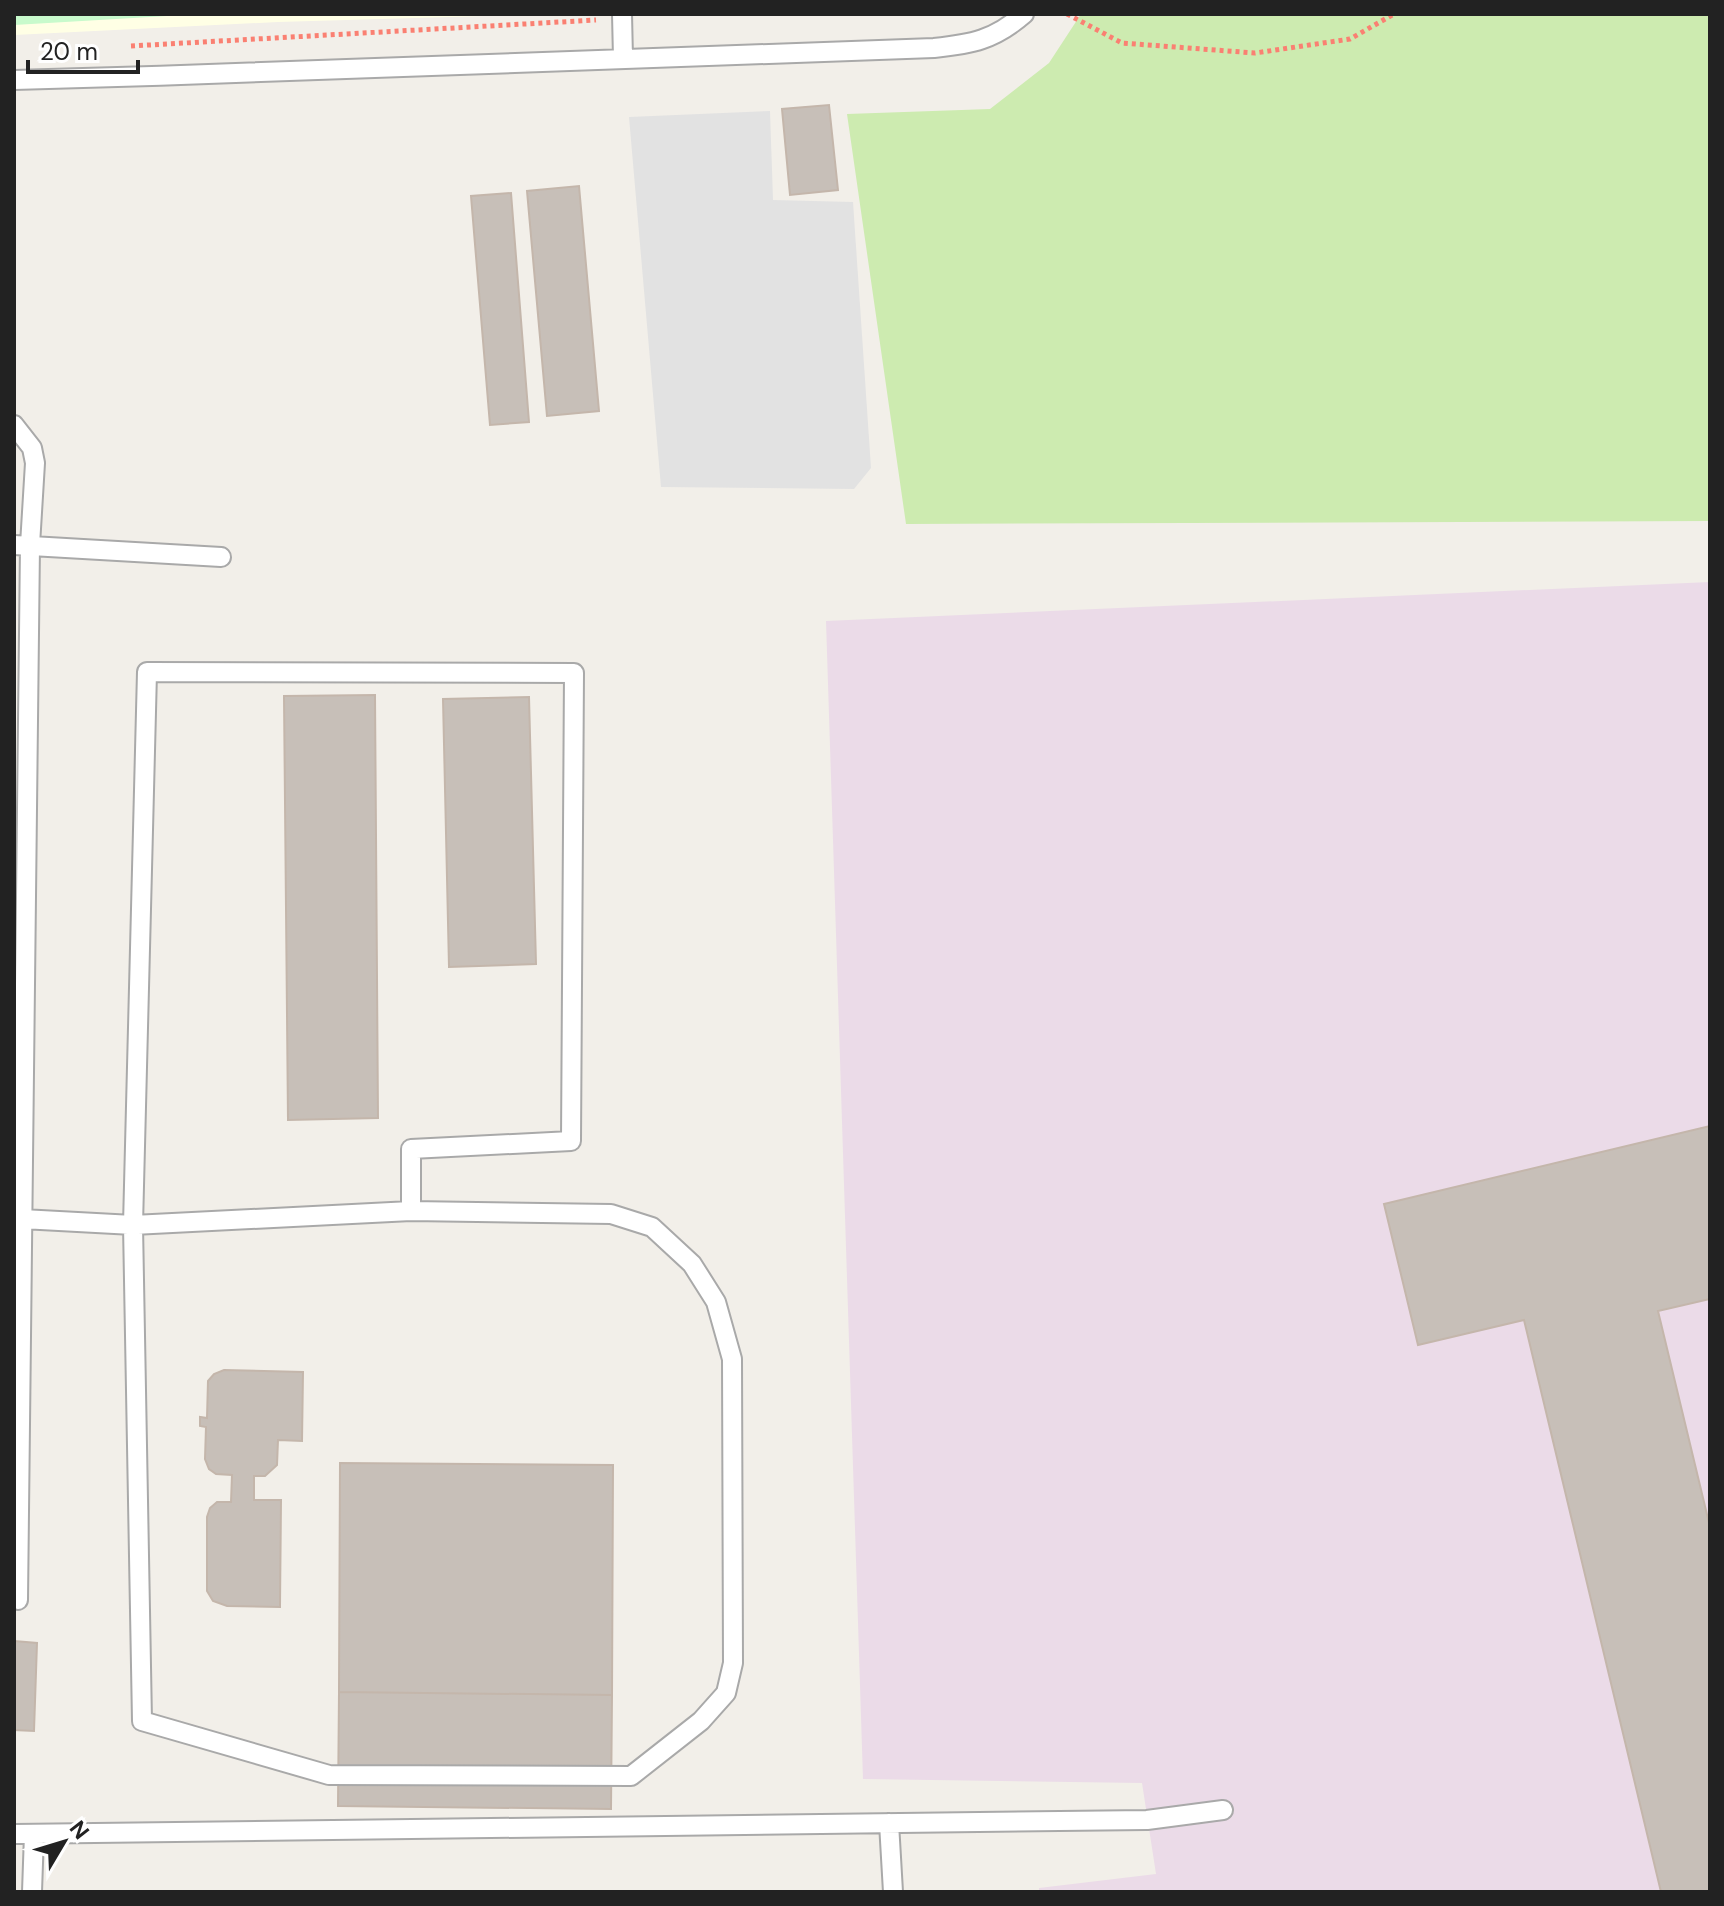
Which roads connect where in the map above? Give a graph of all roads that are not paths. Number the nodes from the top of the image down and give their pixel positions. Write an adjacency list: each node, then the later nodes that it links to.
1 (1024, 14): 3 (lane)
2 (622, 16): 3 (lane)
3 (623, 58): 4 (lane)
4 (14, 80)
5 (14, 425): 6 (lane)
6 (22, 545): 7 (lane); 9 (lane)
7 (221, 557)
8 (411, 1211): 10 (lane); 10 (lane); 10 (lane)
9 (22, 1219): 10 (lane); 11 (lane)
10 (133, 1225)
11 (18, 1600)
12 (1223, 1810): 13 (lane)
13 (889, 1823): 15 (lane); 17 (lane)
14 (14, 1834): 15 (lane)
15 (34, 1834): 16 (lane)
16 (32, 1892)
17 (893, 1892)

